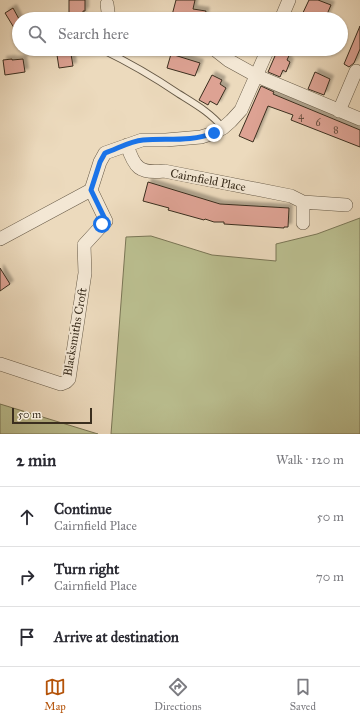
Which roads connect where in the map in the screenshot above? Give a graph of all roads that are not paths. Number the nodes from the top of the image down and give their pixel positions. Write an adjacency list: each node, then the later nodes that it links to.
1 (289, 0): 4 (street)
2 (108, 1): 3 (street)
3 (109, 12)
4 (284, 12)
5 (116, 56): 12 (lane)
6 (223, 56): 9 (street)
7 (265, 56): 9 (street)
8 (359, 69): 10 (street)
9 (257, 76): 10 (street); 12 (street)
10 (339, 111): 11 (street)
11 (360, 119)
12 (222, 128): 13 (street)
13 (127, 145): 14 (street); 15 (street, Cairnfield Place)
14 (91, 190): 18 (street); 19 (street, Blacksmiths Croft)
15 (303, 202): 16 (street, Cairnfield Place); 17 (street)
16 (346, 205)
17 (303, 223)
18 (0, 239)
19 (0, 364)

